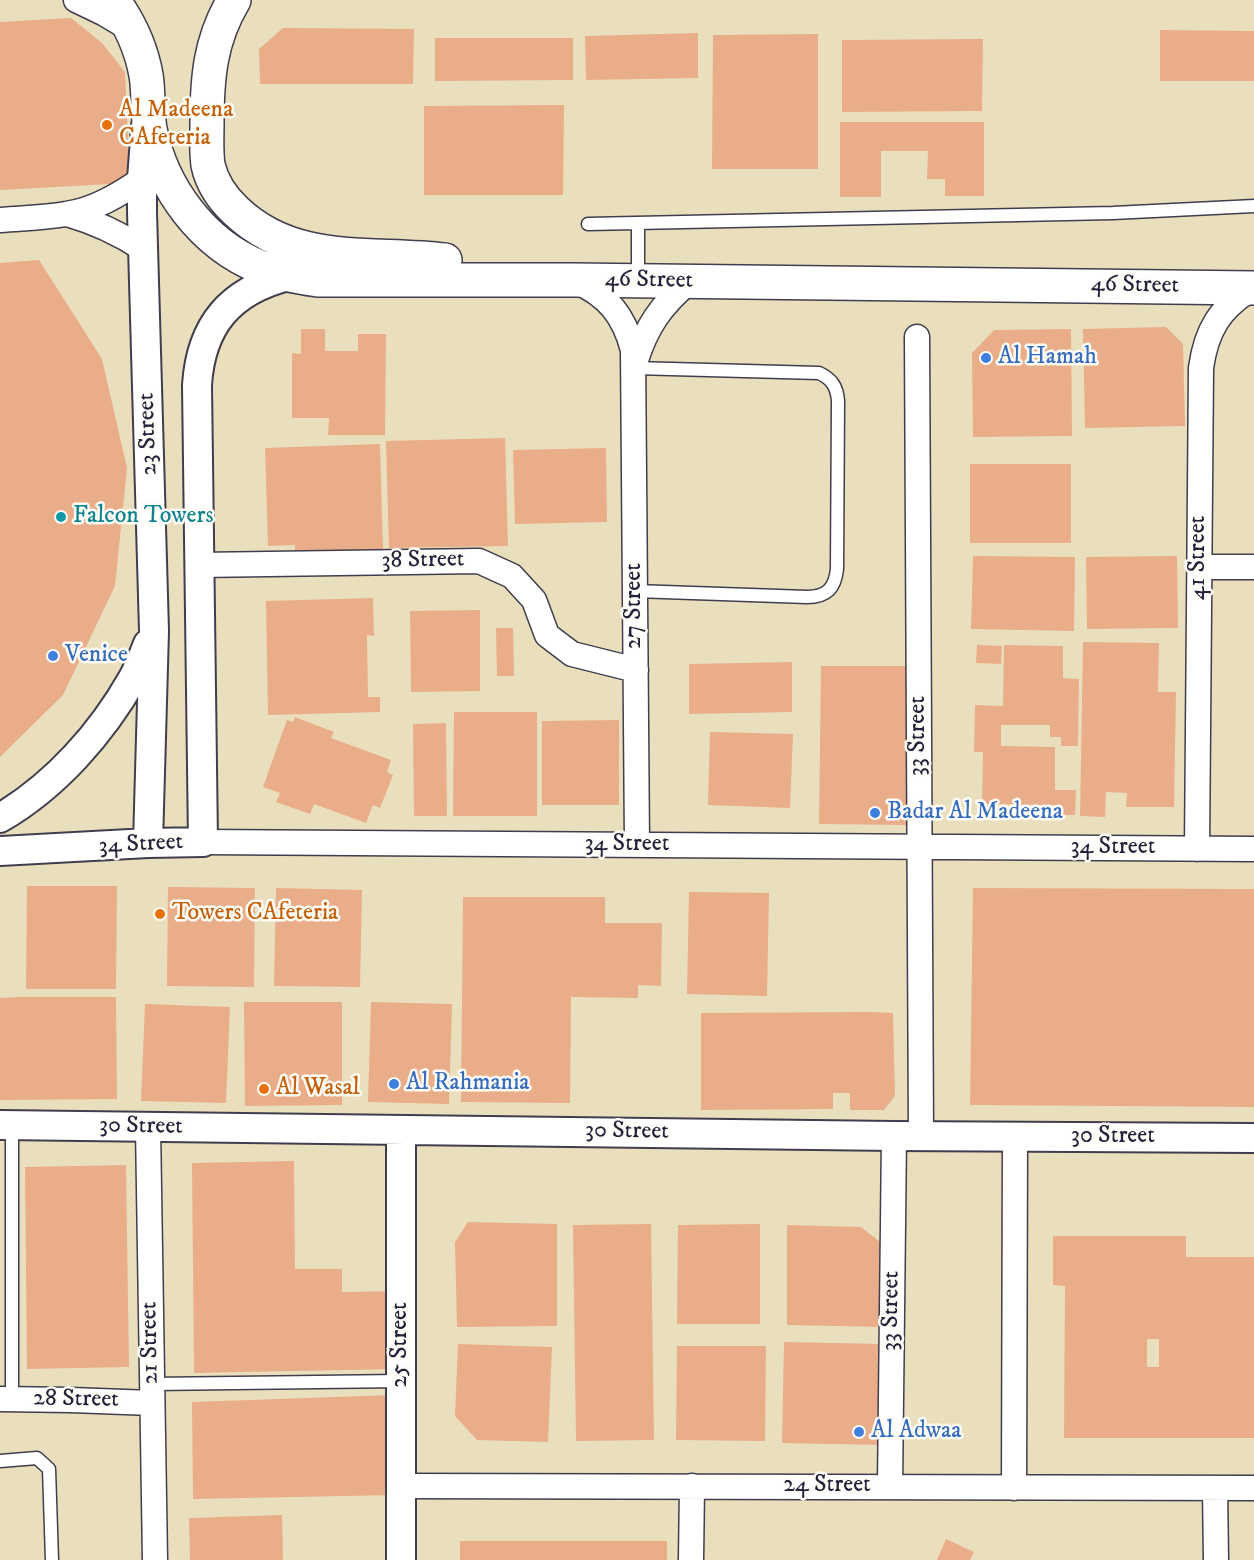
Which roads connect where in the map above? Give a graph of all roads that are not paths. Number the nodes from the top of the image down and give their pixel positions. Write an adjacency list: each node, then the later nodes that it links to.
1 (76, 0): 4 (street)
2 (113, 0): 4 (main road, 46 Street)
3 (234, 0): 14 (main road)
4 (132, 30): 5 (main road, 46 Street)
5 (148, 97): 6 (street, 23 Street); 13 (main road, 46 Street)
6 (142, 179): 8 (street); 12 (street, 23 Street)
7 (1254, 206): 10 (lane)
8 (66, 214): 9 (street); 12 (street)
9 (0, 220)
10 (638, 223): 11 (lane); 16 (lane)
11 (588, 224)
12 (143, 249): 25 (street, 23 Street)
13 (288, 276): 14 (main road, 46 Street); 21 (street, 23 Street)
14 (513, 280): 15 (main road, 46 Street)
15 (573, 280): 16 (main road, 46 Street); 20 (street, 27 Street)
16 (639, 281): 17 (main road, 46 Street)
17 (690, 282): 18 (main road, 46 Street); 20 (street, 27 Street)
18 (1253, 288): 22 (street, 41 Street)
19 (917, 337): 31 (street, 33 Street)
20 (634, 368): 24 (street, 27 Street); 24 (lane)
21 (200, 565): 26 (street, 38 Street); 28 (street, 23 Street)
22 (1199, 567): 23 (street); 32 (street, 41 Street)
23 (1254, 567)
24 (635, 591): 26 (street, 27 Street)
25 (154, 632): 27 (street); 29 (street, 23 Street)
26 (636, 670): 30 (street, 27 Street)
27 (0, 818)
28 (203, 842): 29 (street, 34 Street); 30 (street, 34 Street)
29 (148, 843): 34 (street, 34 Street)
30 (637, 845): 31 (street, 34 Street)
31 (920, 847): 32 (street, 34 Street); 38 (street, 33 Street)
32 (1197, 849): 33 (street, 34 Street)
33 (1254, 849)
34 (0, 850)
35 (6, 1125): 36 (street, 30 Street); 43 (lane)
36 (148, 1127): 37 (street, 30 Street); 42 (street, 21 Street)
37 (401, 1130): 38 (street, 30 Street); 41 (street, 25 Street)
38 (908, 1136): 39 (street, 30 Street); 47 (street, 33 Street)
39 (1015, 1137): 40 (street, 30 Street); 48 (street)
40 (1254, 1138)
41 (401, 1381): 42 (lane); 45 (street, 25 Street)
42 (152, 1393): 43 (street, 28 Street); 52 (street, 21 Street)
43 (6, 1399)
44 (0, 1461): 51 (lane)
45 (401, 1486): 46 (street, 24 Street); 53 (street, 25 Street)
46 (692, 1486): 47 (street, 24 Street); 54 (street)
47 (890, 1486): 48 (street, 24 Street)
48 (1014, 1488): 49 (street, 24 Street)
49 (1215, 1488): 50 (street, 24 Street); 55 (street)
50 (1254, 1488)
51 (52, 1560)
52 (155, 1560)
53 (401, 1560)
54 (692, 1560)
55 (1215, 1560)

